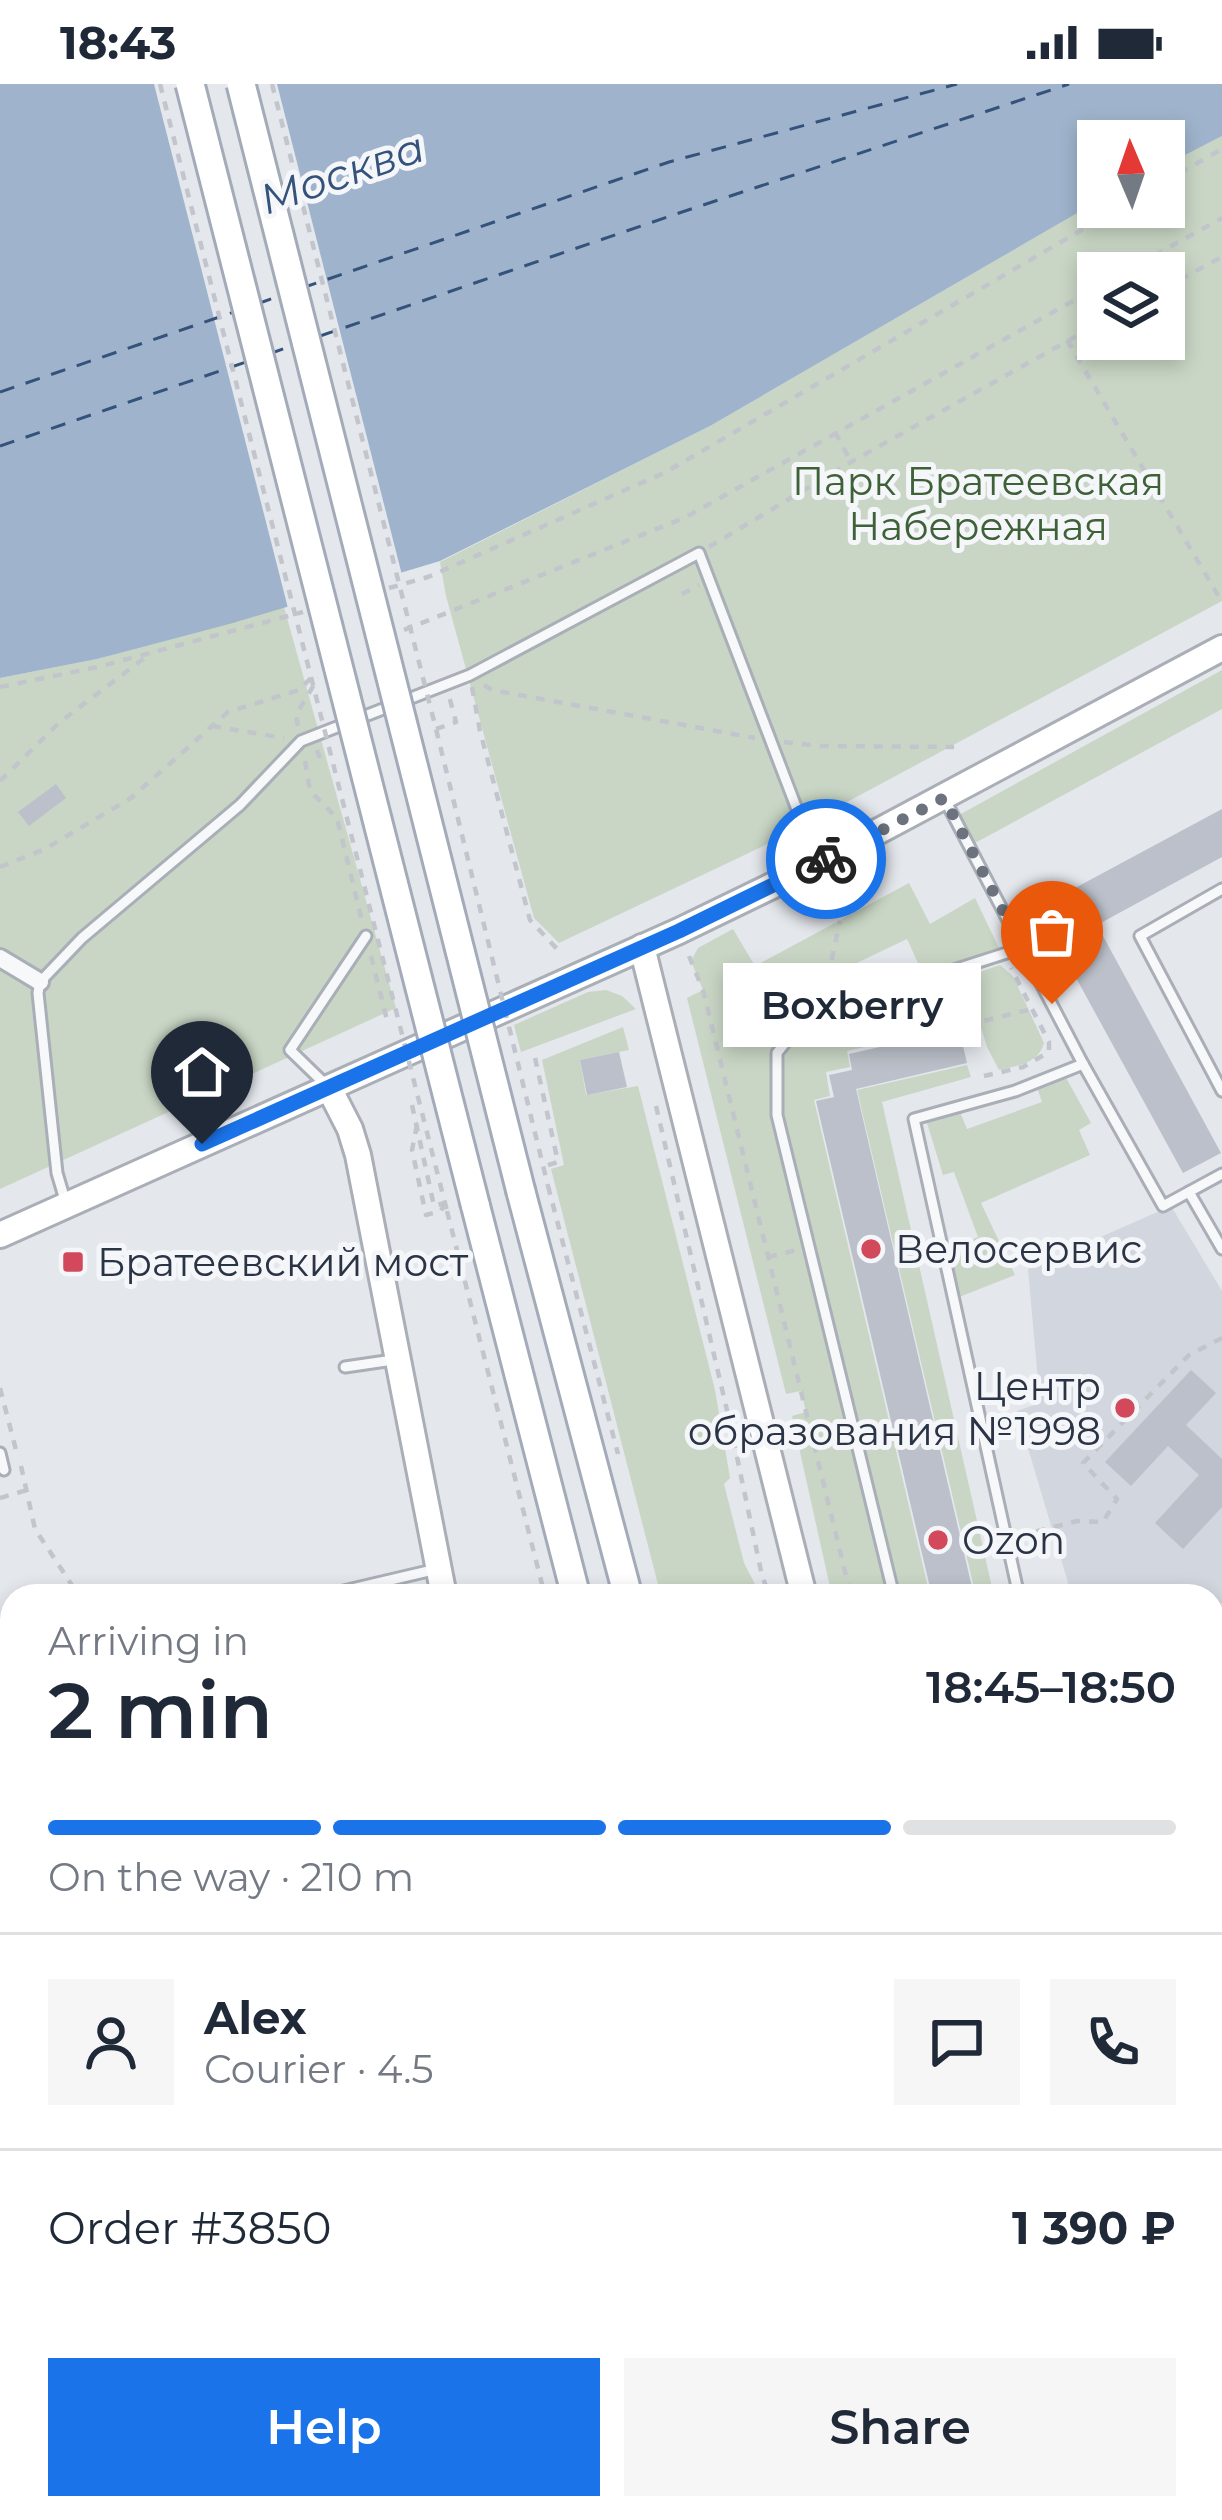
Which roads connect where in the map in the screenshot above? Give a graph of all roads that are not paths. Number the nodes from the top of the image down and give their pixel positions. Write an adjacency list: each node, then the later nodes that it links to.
1 (190, 84): 27 (main road, bridge)
2 (241, 84): 28 (main road, bridge)
3 (1222, 648): 4 (main road)
4 (944, 798): 5 (main road); 9 (lane)
5 (817, 864): 8 (main road); 11 (lane)
6 (1222, 889): 14 (lane)
7 (366, 936): 13 (lane)
8 (642, 947): 13 (main road); 29 (main road)
9 (1022, 949): 12 (lane); 30 (lane)
10 (0, 958): 11 (street)
11 (40, 982): 17 (lane)
12 (1083, 1064): 16 (lane); 31 (lane)
13 (328, 1088): 17 (main road); 20 (main road)
14 (1222, 1091)
15 (1222, 1174): 16 (lane)
16 (1189, 1192): 19 (lane)
17 (67, 1205): 18 (main road)
18 (0, 1235)
19 (1222, 1249)
20 (397, 1359): 21 (lane); 24 (main road)
21 (345, 1367)
22 (0, 1453): 23 (lane)
23 (4, 1470)
24 (437, 1569): 25 (lane); 26 (main road)
25 (373, 1584)
26 (441, 1584)
27 (571, 1584)
28 (625, 1584)
29 (801, 1584)
30 (891, 1584)
31 (1015, 1584)

